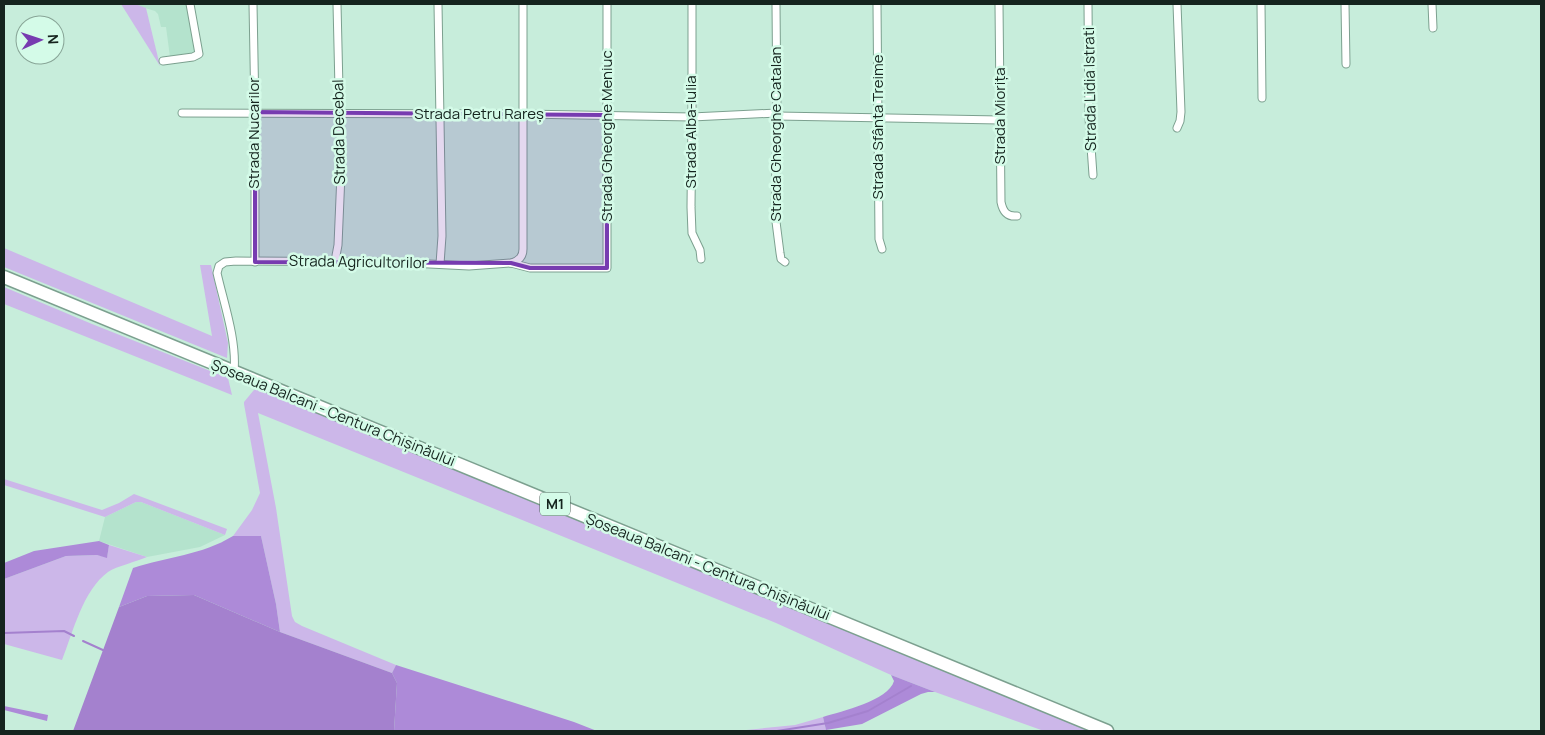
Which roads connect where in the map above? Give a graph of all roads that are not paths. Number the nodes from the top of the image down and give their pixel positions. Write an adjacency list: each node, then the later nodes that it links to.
1 (190, 4): 17 (street)
2 (252, 4): 20 (street, Strada Nucarilor)
3 (337, 4): 21 (street, Strada Decebal)
4 (438, 4): 23 (street)
5 (523, 4): 24 (street)
6 (607, 4): 26 (street, Strada Gheorghe Meniuc)
7 (692, 4): 27 (street, Strada Alba-Iulia)
8 (776, 4): 25 (street, Strada Gheorghe Catalan)
9 (877, 4): 28 (street, Strada Sfânta Treime)
10 (999, 4): 29 (street, Strada Miorița)
11 (1088, 4): 31 (street, Strada Lidia Istrati)
12 (1178, 4): 30 (street)
13 (1261, 4): 19 (street)
14 (1345, 4): 18 (street)
15 (1432, 4): 16 (street)
16 (1433, 28)
17 (164, 61)
18 (1346, 64)
19 (1262, 98)
20 (255, 112): 21 (street, Strada Petru Rareș); 22 (street, Strada Petru Rareș); 36 (street, Strada Nucarilor)
21 (339, 112): 23 (street, Strada Petru Rareș); 35 (street, Strada Decebal)
22 (182, 113)
23 (440, 114): 24 (street, Strada Petru Rareș); 39 (street)
24 (522, 114): 26 (street, Strada Petru Rareș); 38 (street)
25 (777, 114): 27 (street, Strada Petru Rareș); 28 (street, Strada Petru Rareș); 37 (street, Strada Gheorghe Catalan)
26 (607, 115): 27 (street, Strada Petru Rareș); 40 (street, Strada Gheorghe Meniuc)
27 (692, 117): 34 (street, Strada Alba-Iulia)
28 (878, 117): 29 (street, Strada Petru Rareș); 33 (street, Strada Sfânta Treime)
29 (1000, 120): 32 (street, Strada Miorița)
30 (1177, 128)
31 (1093, 175)
32 (1017, 216)
33 (882, 249)
34 (702, 259)
35 (336, 261): 36 (street, Strada Agricultorilor); 39 (street, Strada Agricultorilor)
36 (255, 262): 42 (street, Strada Agricultorilor)
37 (785, 262)
38 (512, 263): 39 (street, Strada Agricultorilor); 40 (street, Strada Agricultorilor)
39 (440, 264)
40 (607, 268)
41 (4, 277): 42 (highway, Șoseaua Balcani - Centura Chișinăului / M1)
42 (234, 372): 43 (highway, Șoseaua Balcani - Centura Chișinăului / M1)
43 (1107, 731)

